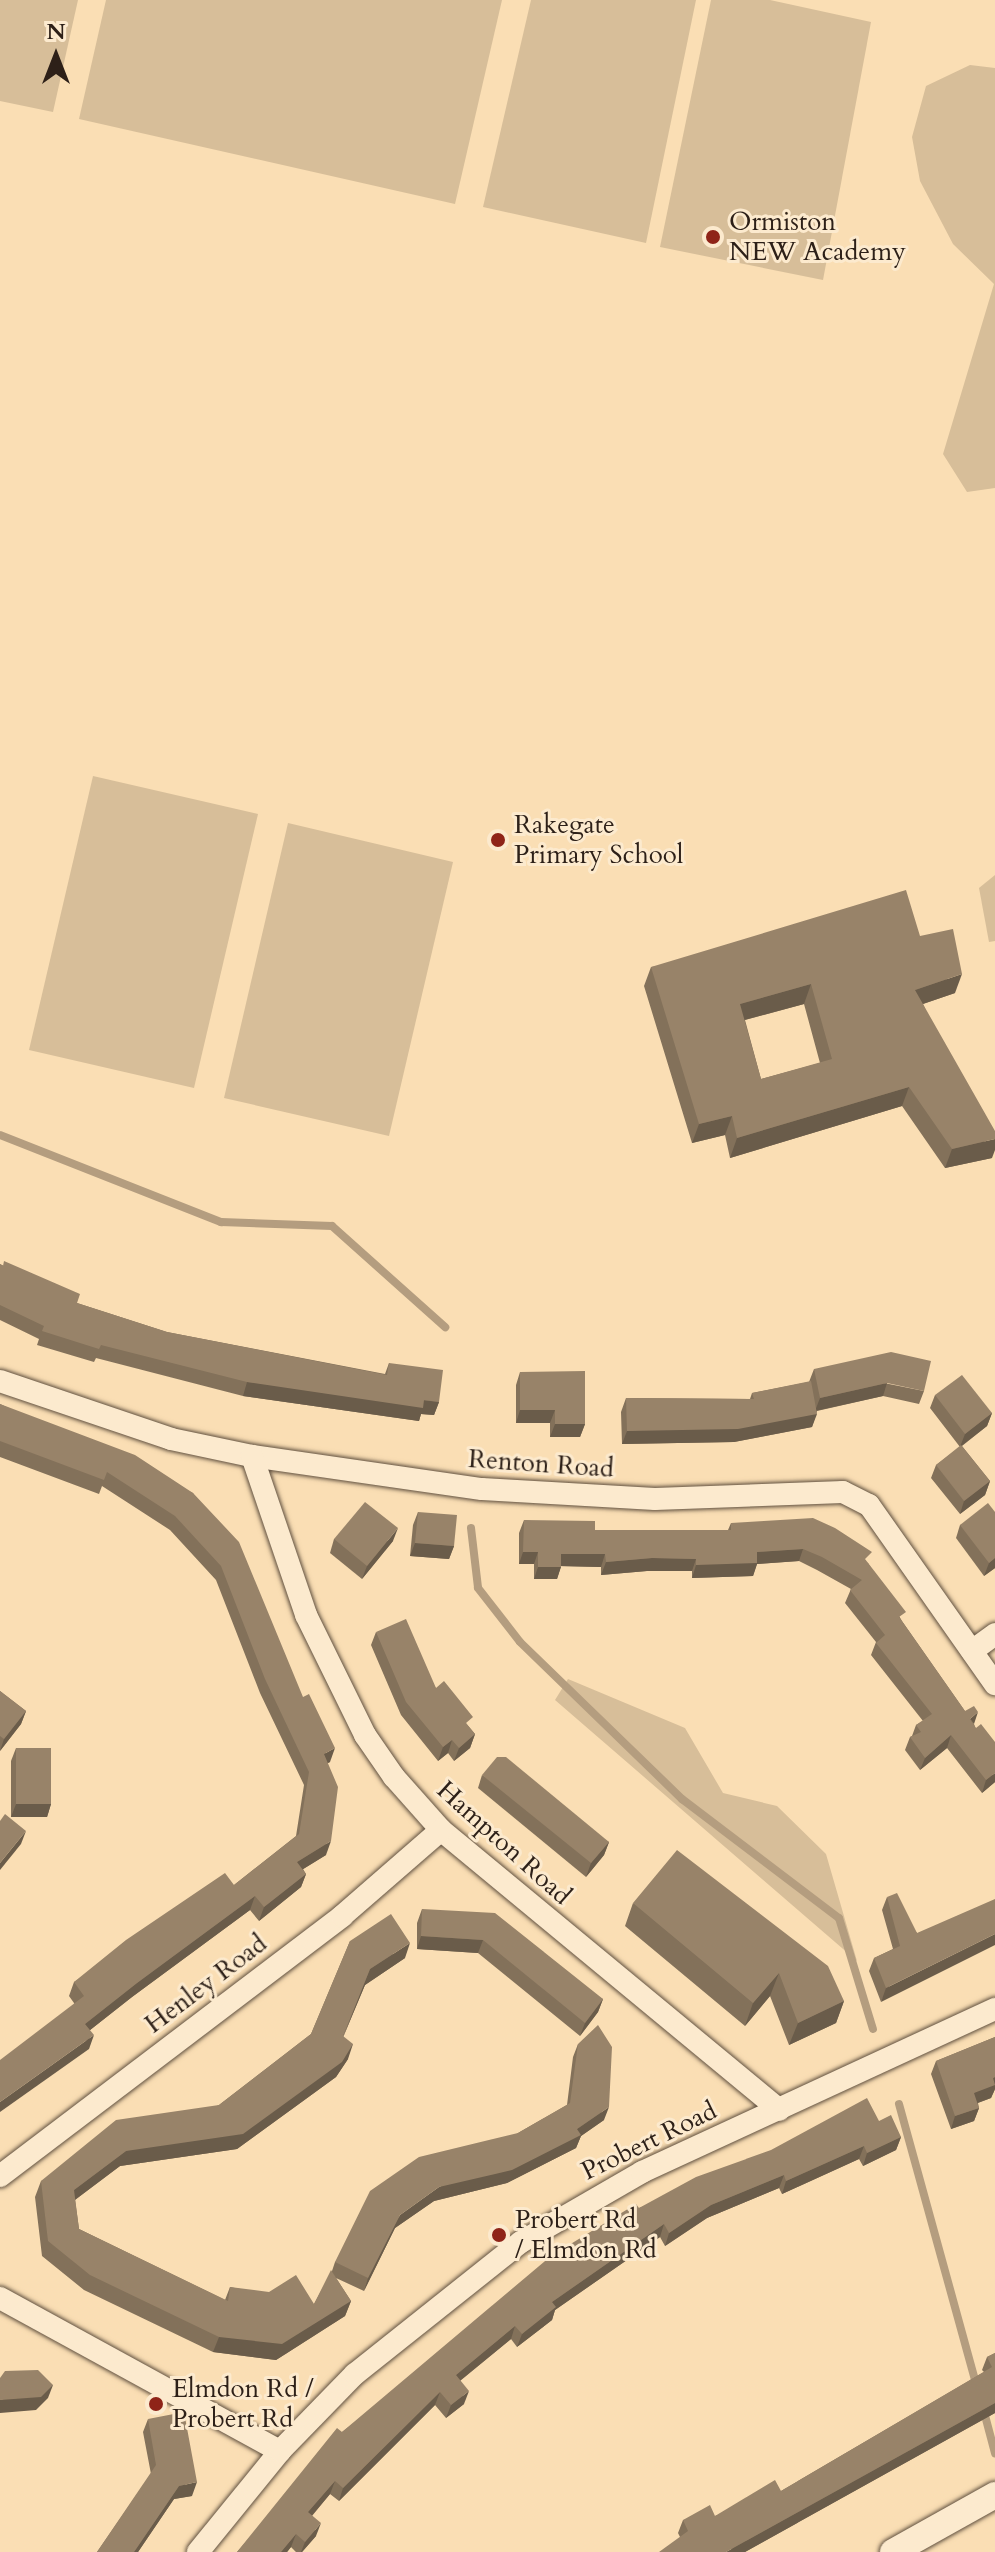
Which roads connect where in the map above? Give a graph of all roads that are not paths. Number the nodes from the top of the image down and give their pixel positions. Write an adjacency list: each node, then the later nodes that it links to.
1 (0, 1381): 2 (street, Renton Road)
2 (252, 1456): 4 (street, Renton Road); 6 (street, Hampton Road)
3 (995, 1634): 4 (street)
4 (972, 1651): 5 (street, Renton Road)
5 (995, 1684)
6 (441, 1830): 8 (street, Hampton Road); 9 (street, Henley Road)
7 (995, 2009): 8 (street, Probert Road)
8 (779, 2110): 11 (street, Probert Road)
9 (0, 2176)
10 (3, 2306): 11 (street)
11 (280, 2451): 13 (street, Probert Road)
12 (992, 2503): 14 (street)
13 (198, 2552)
14 (893, 2552)

